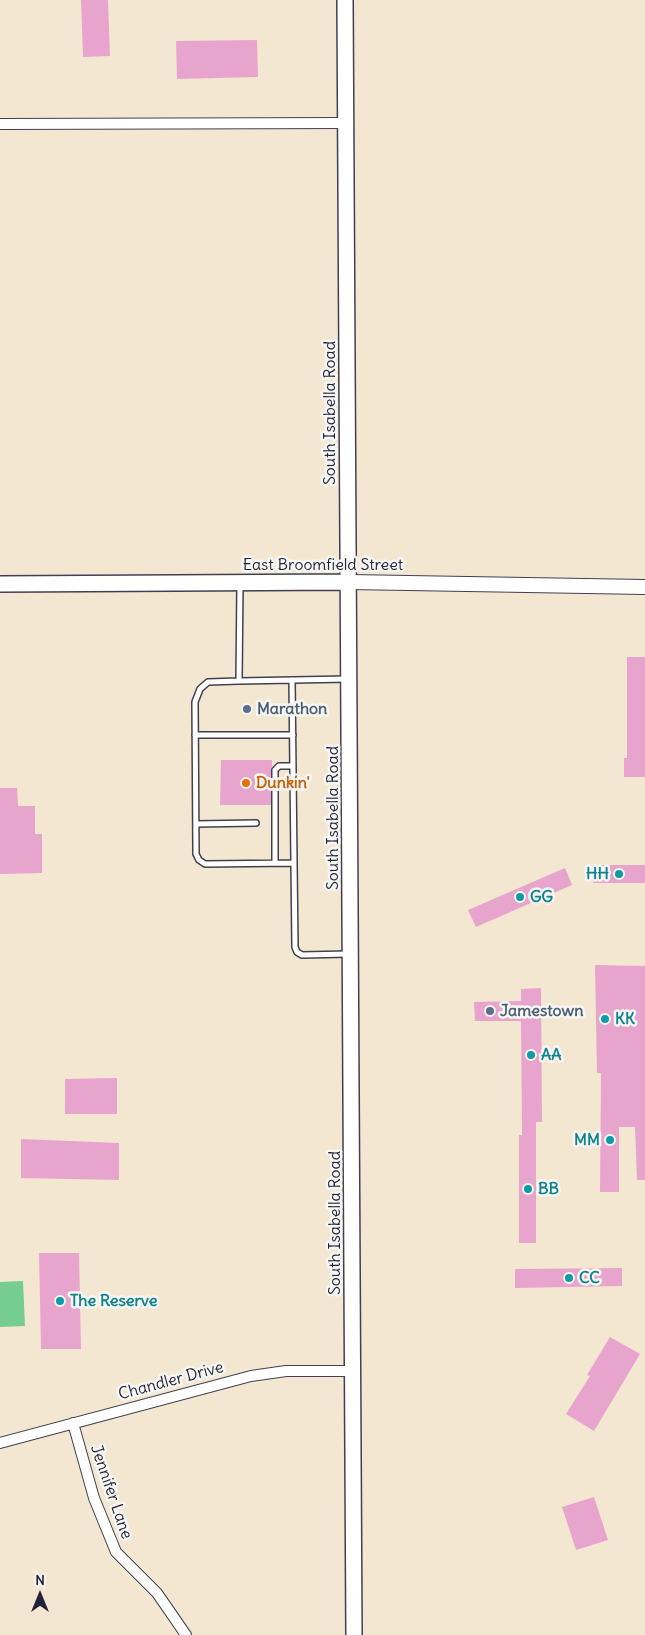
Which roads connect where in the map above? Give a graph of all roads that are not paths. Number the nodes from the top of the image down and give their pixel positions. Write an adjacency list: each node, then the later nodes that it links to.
1 (345, 0): 2 (main road, South Isabella Road)
2 (346, 123): 3 (street); 4 (main road, South Isabella Road)
3 (0, 124)
4 (349, 582): 5 (main road, East Broomfield Street); 7 (street, East Broomfield Street); 8 (main road, South Isabella Road)
5 (240, 583): 6 (main road, East Broomfield Street); 9 (lane)
6 (0, 584)
7 (645, 587)
8 (349, 679): 10 (lane); 18 (main road, South Isabella Road)
9 (239, 680): 10 (lane); 11 (lane)
10 (292, 680): 12 (lane)
11 (195, 735): 12 (lane); 15 (lane)
12 (293, 735): 13 (lane)
13 (293, 766): 16 (lane); 17 (lane)
14 (256, 823): 15 (lane)
15 (196, 824): 16 (lane)
16 (275, 863): 17 (lane)
17 (294, 863): 18 (lane)
18 (351, 954): 19 (main road, South Isabella Road)
19 (353, 1371): 20 (street, Chandler Drive); 23 (main road, South Isabella Road)
20 (73, 1423): 21 (street, Chandler Drive); 22 (street, Jennifer Lane)
21 (0, 1442)
22 (186, 1635)
23 (354, 1635)

